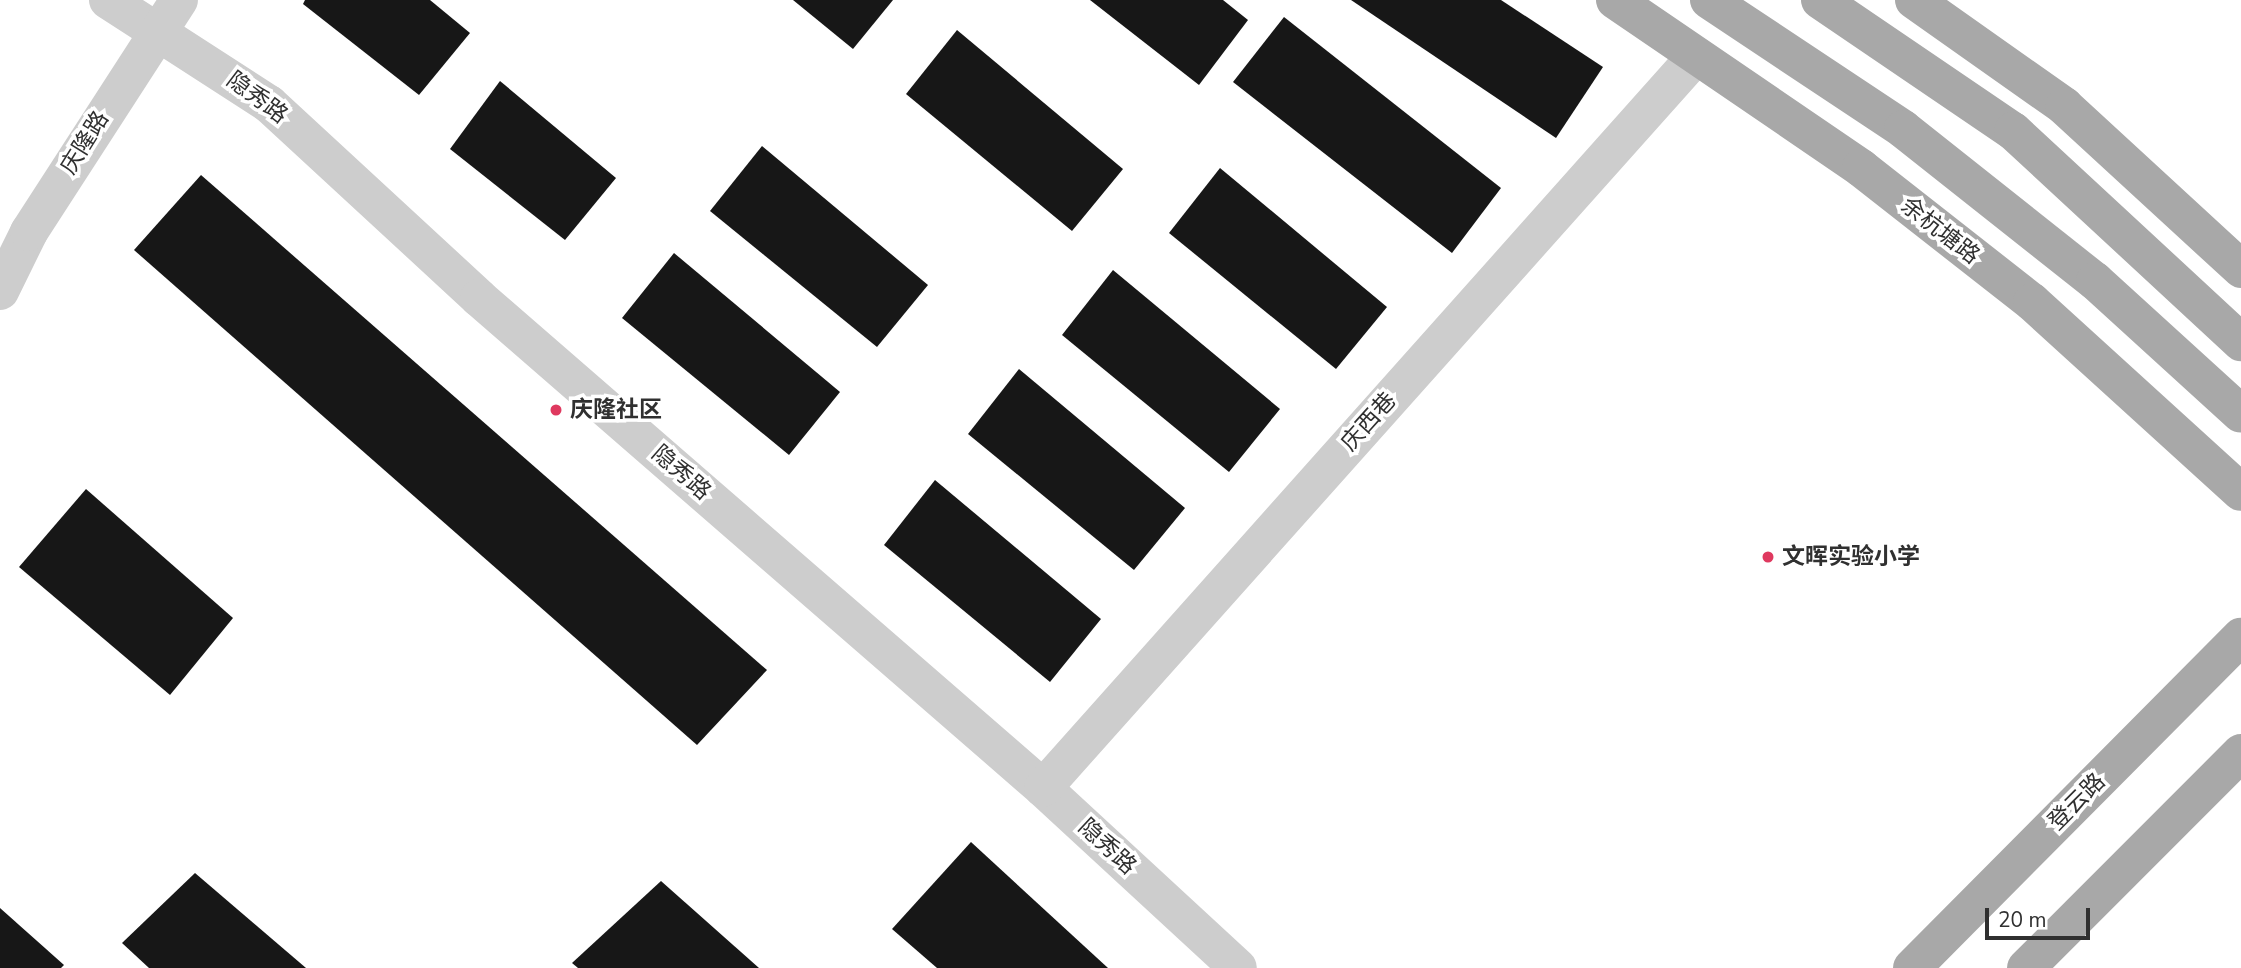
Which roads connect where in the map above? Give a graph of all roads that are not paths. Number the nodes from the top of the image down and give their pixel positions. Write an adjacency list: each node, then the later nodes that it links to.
1 (108, 0): 6 (street, 隐秀路)
2 (1615, 0): 7 (main road, 余杭塘路)
3 (1709, 0): 11 (main road)
4 (1820, 0): 10 (main road)
5 (1914, 0): 8 (main road)
6 (168, 13): 9 (street, 庆隆路); 15 (street, 隐秀路)
7 (1696, 56): 12 (main road, 余杭塘路); 15 (street, 庆西巷)
8 (2241, 269)
9 (0, 291)
10 (2241, 342)
11 (2241, 414)
12 (2241, 492)
13 (2241, 637): 17 (main road, 登云路)
14 (2241, 752): 18 (main road)
15 (1043, 788): 16 (street, 隐秀路)
16 (1238, 968)
17 (1912, 968)
18 (2026, 968)

